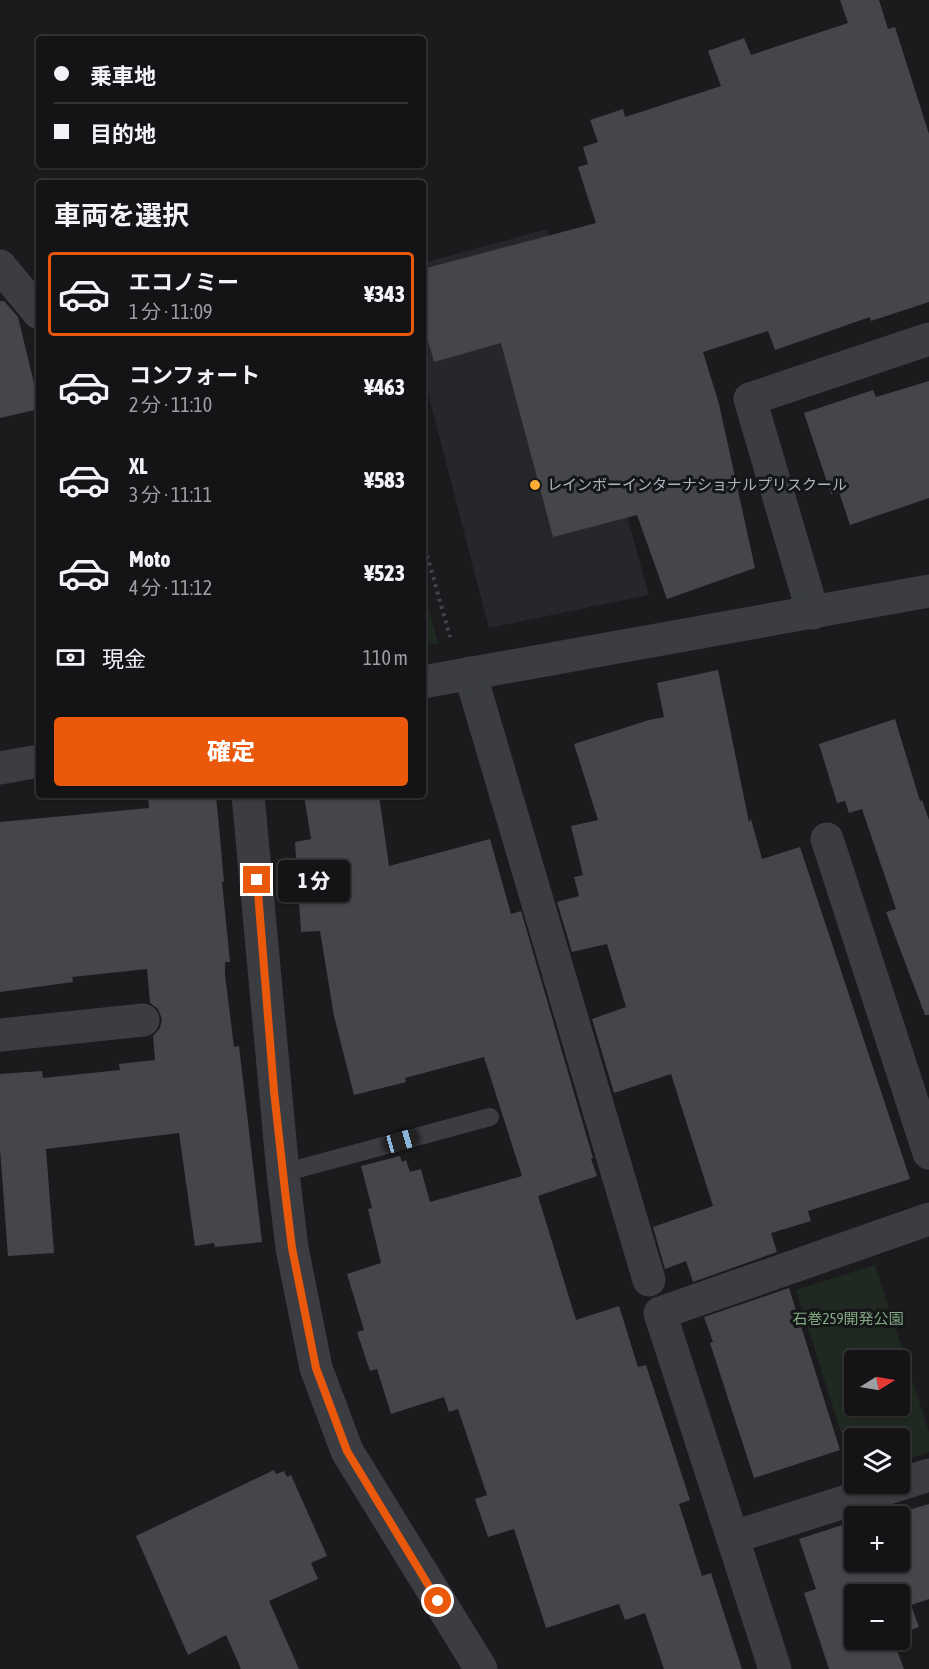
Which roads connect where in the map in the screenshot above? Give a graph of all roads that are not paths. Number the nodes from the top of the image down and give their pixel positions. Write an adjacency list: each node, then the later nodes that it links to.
1 (0, 266): 2 (street)
2 (36, 309)
3 (929, 339): 5 (street)
4 (929, 591): 5 (street)
5 (813, 613): 6 (street)
6 (470, 673): 7 (street); 18 (street)
7 (426, 681)
8 (36, 762): 9 (street)
9 (0, 768)
10 (248, 798): 16 (street)
11 (827, 838): 15 (street)
12 (143, 1020): 13 (street)
13 (0, 1035)
14 (490, 1117): 16 (lane)
15 (929, 1153)
16 (283, 1173): 21 (street)
17 (929, 1219): 20 (street)
18 (649, 1280)
19 (929, 1475): 20 (street)
20 (734, 1537): 22 (street)
21 (481, 1669)
22 (775, 1669)

